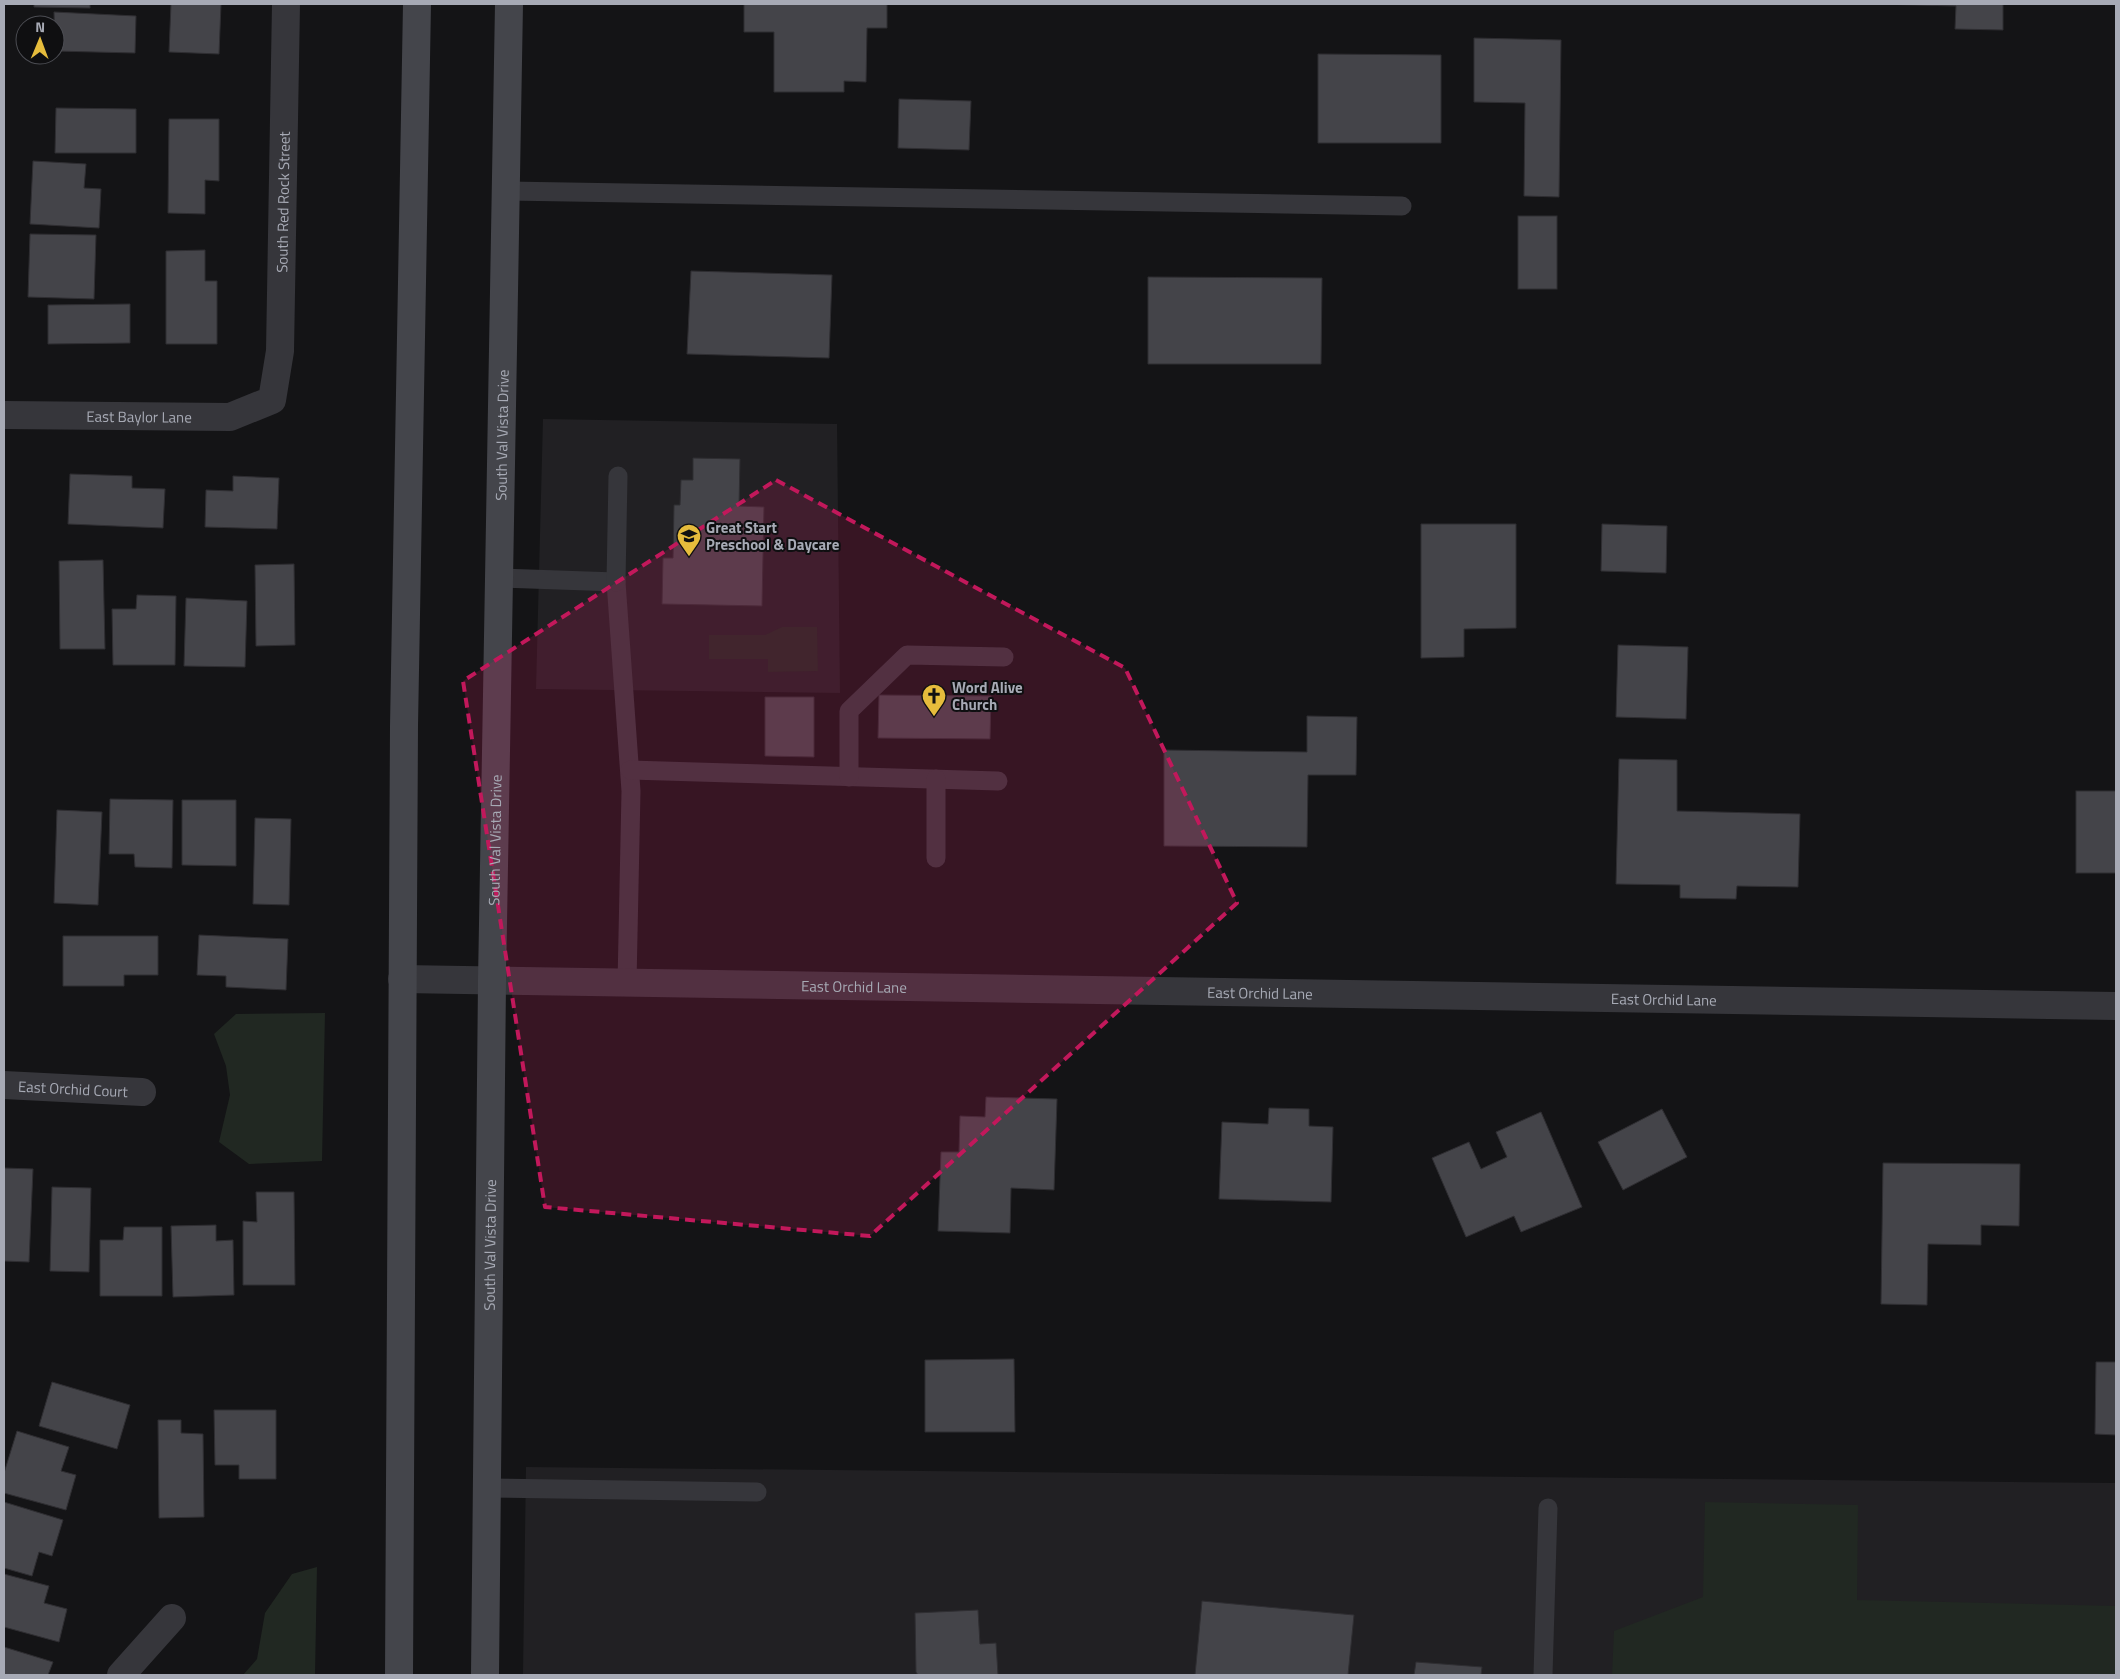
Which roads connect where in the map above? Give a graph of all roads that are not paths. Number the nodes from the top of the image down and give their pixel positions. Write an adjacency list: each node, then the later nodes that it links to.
1 (286, 4): 6 (street, South Red Rock Street)
2 (417, 4): 17 (main road)
3 (510, 4): 4 (main road, South Val Vista Drive)
4 (506, 191): 5 (lane); 9 (main road, South Val Vista Drive)
5 (1402, 206)
6 (272, 400): 7 (street, East Baylor Lane)
7 (4, 415)
8 (618, 476): 10 (lane)
9 (498, 578): 10 (lane); 18 (main road, South Val Vista Drive)
10 (616, 582): 12 (lane)
11 (1004, 656): 13 (lane)
12 (630, 770): 13 (lane); 19 (lane)
13 (849, 777): 14 (lane)
14 (936, 779): 15 (lane); 16 (lane)
15 (998, 781)
16 (936, 858)
17 (402, 979): 18 (street, East Orchid Lane); 28 (main road)
18 (492, 981): 19 (street, East Orchid Lane); 23 (main road, South Val Vista Drive)
19 (627, 983): 20 (street, East Orchid Lane)
20 (2116, 1006)
21 (4, 1085): 22 (street, East Orchid Court)
22 (142, 1092)
23 (486, 1488): 24 (lane); 29 (main road, South Val Vista Drive)
24 (757, 1492)
25 (1548, 1508): 30 (lane)
26 (172, 1618): 27 (street)
27 (121, 1675)
28 (399, 1675)
29 (485, 1675)
30 (1544, 1675)

